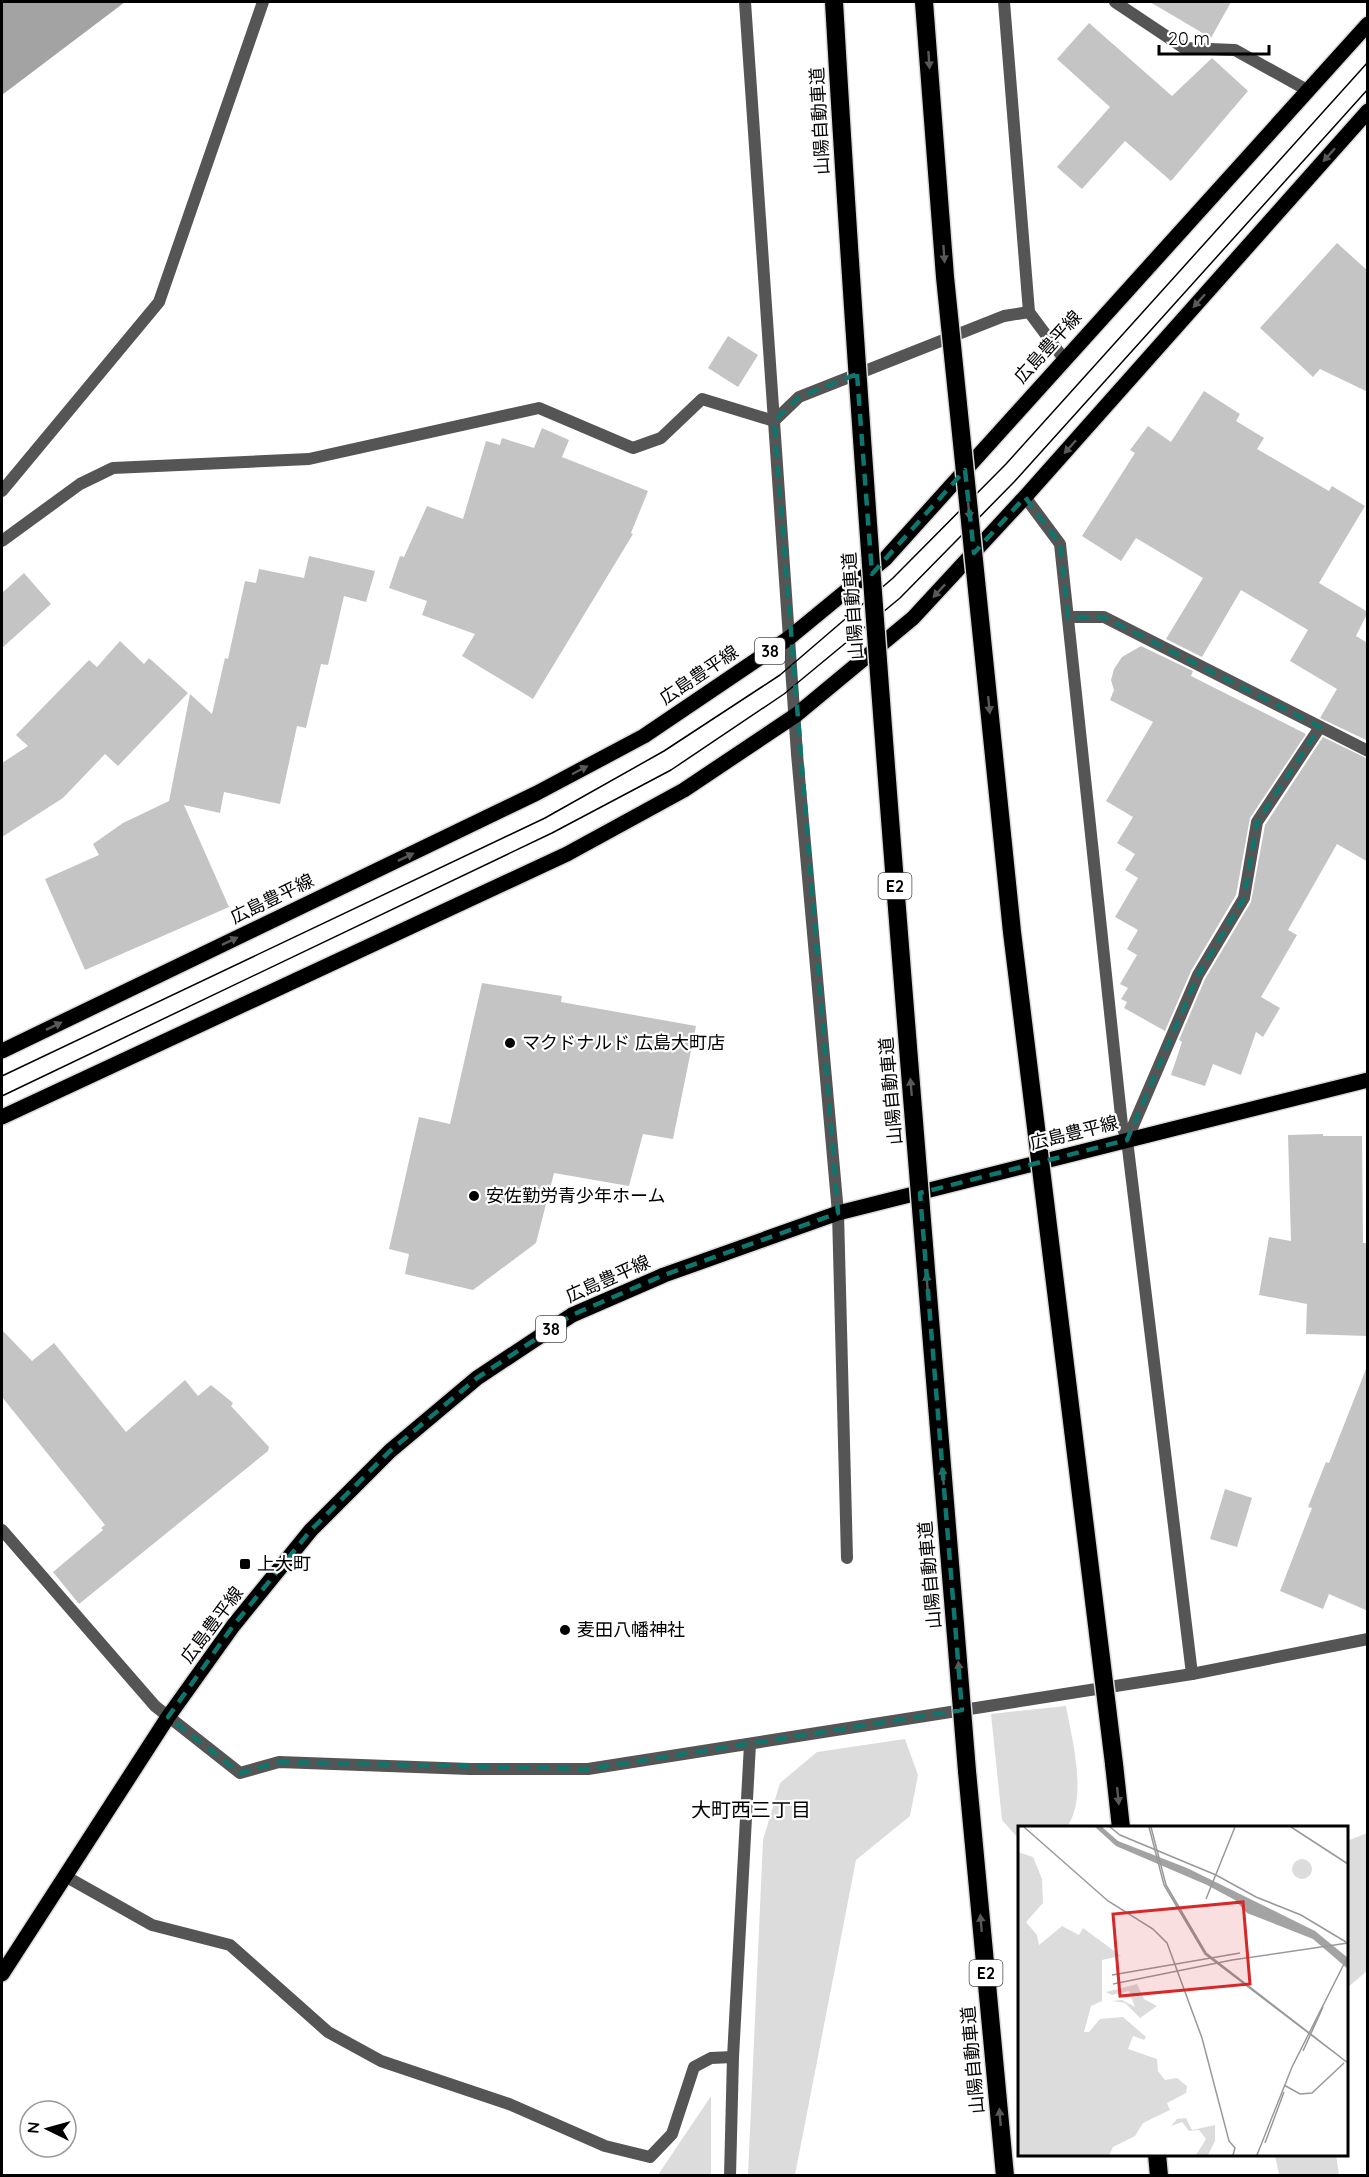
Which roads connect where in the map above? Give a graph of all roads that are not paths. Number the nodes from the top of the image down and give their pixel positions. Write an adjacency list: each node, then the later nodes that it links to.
1 (263, 2): 13 (street)
2 (745, 2): 12 (street)
3 (834, 2): 38 (highway, 山陽自動車道 / E2, one-way to 3, bridge)
4 (924, 2): 32 (highway, one-way to 32, bridge)
5 (1004, 2): 10 (street)
6 (1115, 2): 8 (street)
7 (1368, 24): 8 (main road, 広島豊平線 / 38)
8 (1307, 90): 11 (main road, 広島豊平線 / 38)
9 (1368, 111): 14 (main road, one-way to 14)
10 (1029, 312): 11 (street); 12 (street)
11 (1064, 359): 17 (main road, 広島豊平線 / 38)
12 (774, 421): 15 (street); 17 (street)
13 (2, 491)
14 (1025, 497): 16 (street); 18 (main road, one-way to 18)
15 (2, 541)
16 (1068, 616): 19 (street); 24 (street)
17 (789, 638): 18 (street); 21 (main road, 広島豊平線 / 38, one-way to 17)
18 (796, 715): 23 (main road); 25 (street)
19 (1320, 727): 20 (street); 24 (street)
20 (1368, 751)
21 (2, 1052)
22 (1368, 1080): 24 (main road, 広島豊平線 / 38)
23 (2, 1117)
24 (1127, 1140): 25 (main road, 広島豊平線 / 38); 29 (street)
25 (838, 1214): 27 (street); 30 (main road, 広島豊平線 / 38)
26 (2, 1530): 30 (street)
27 (847, 1558)
28 (1368, 1639): 29 (street)
29 (1192, 1674): 31 (street)
30 (168, 1717): 31 (street); 33 (main road, 広島豊平線 / 38)
31 (750, 1744): 35 (street)
32 (1121, 1826)
33 (65, 1876): 34 (main road, 広島豊平線 / 38); 35 (street)
34 (2, 1974)
35 (733, 2057): 37 (street)
36 (1156, 2156): 39 (highway)
37 (730, 2175)
38 (1005, 2175)
39 (1159, 2175)

